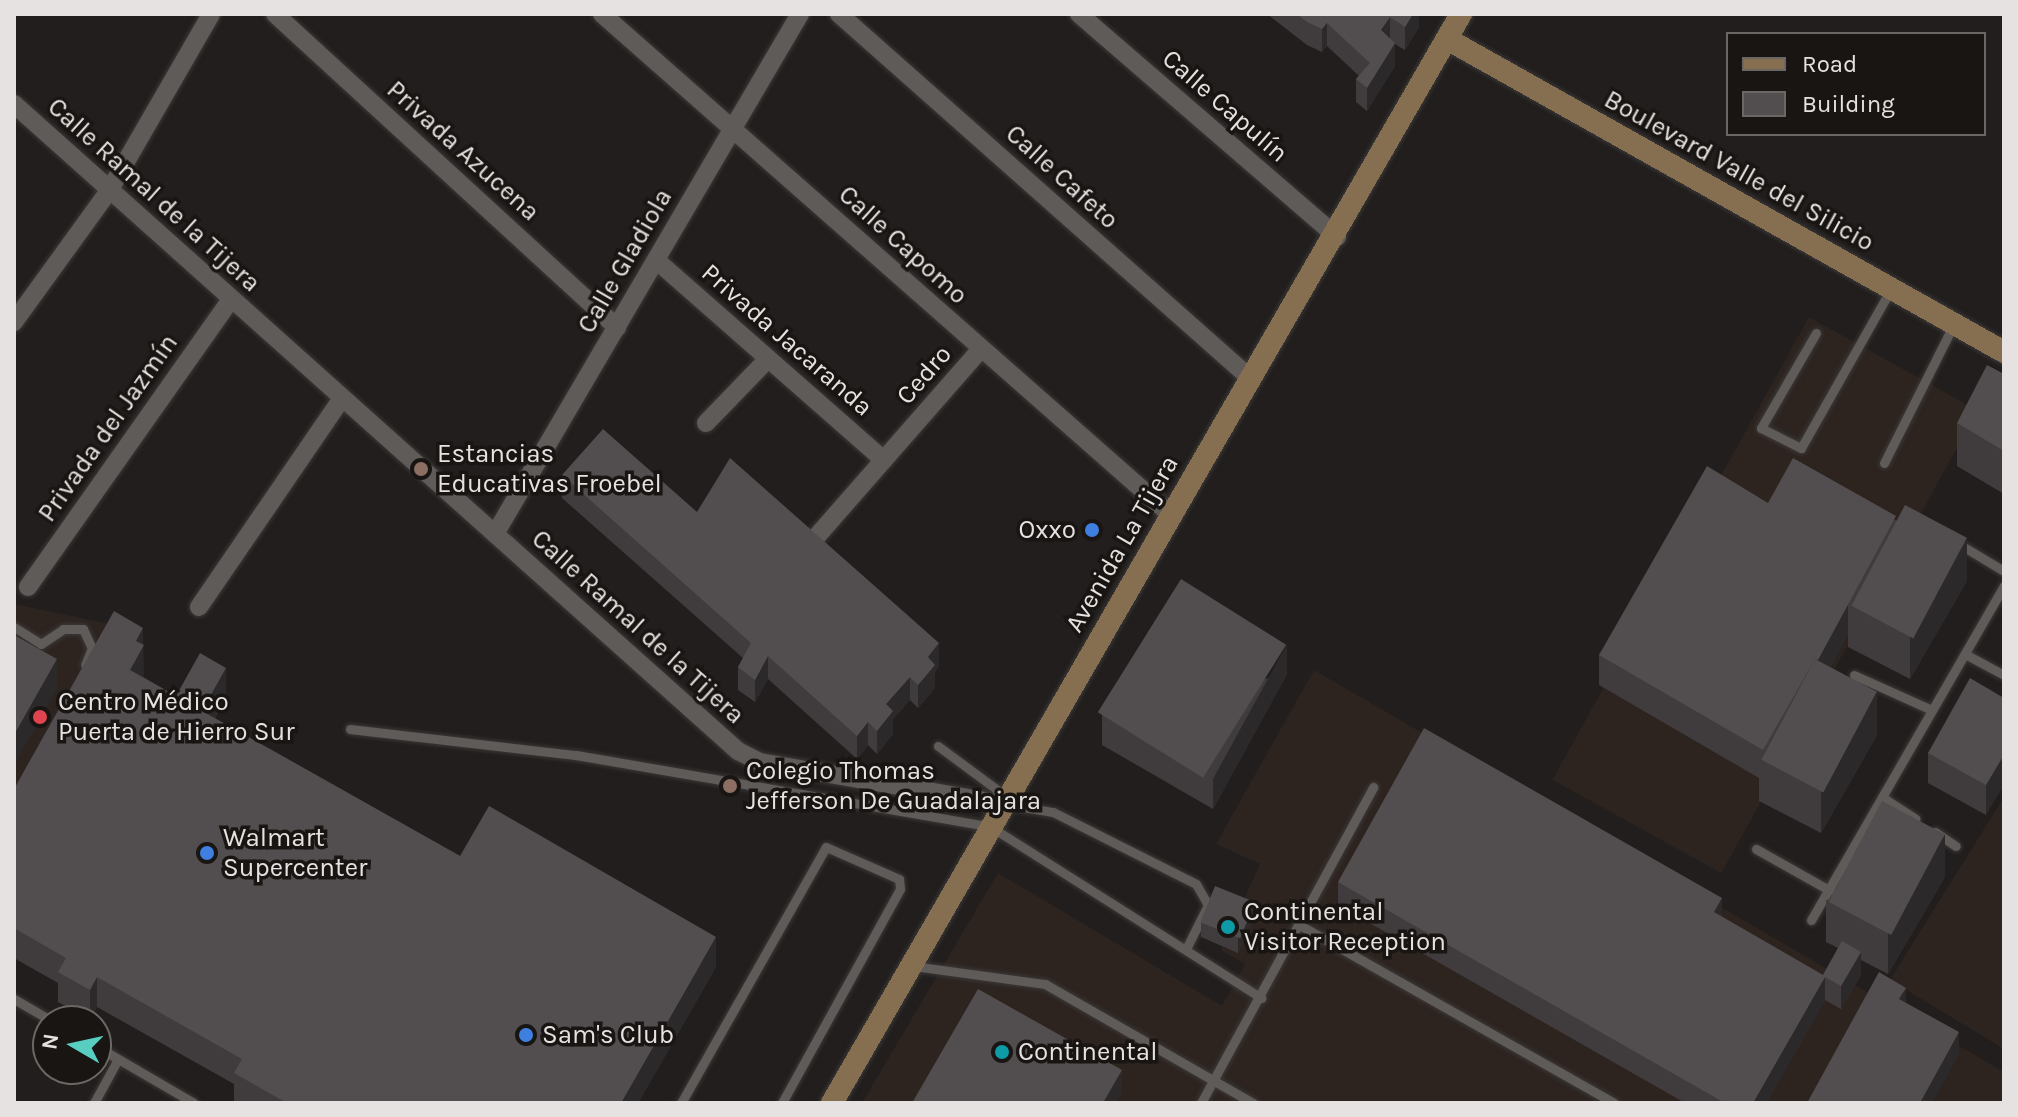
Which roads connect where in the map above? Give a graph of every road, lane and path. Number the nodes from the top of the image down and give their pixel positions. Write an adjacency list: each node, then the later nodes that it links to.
1 (211, 14): 11 (street)
2 (275, 14): 18 (street, Privada Azucena)
3 (602, 14): 10 (street, Calle Capomo)
4 (800, 14): 10 (street, Calle Gladiola)
5 (839, 14): 23 (street, Calle Cafeto)
6 (1079, 14): 12 (street, Calle Capulín)
7 (1461, 14): 8 (main road, Avenida La Tijera)
8 (1447, 39): 12 (main road, Avenida La Tijera); 14 (main road, Boulevard Valle del Silicio)
9 (14, 104): 11 (street, Calle Ramal de la Tijera)
10 (733, 129): 13 (street, Calle Gladiola); 20 (street, Calle Capomo)
11 (109, 191): 15 (street, Calle Ramal de la Tijera); 16 (street)
12 (1337, 237): 23 (main road, Avenida La Tijera)
13 (656, 260): 18 (street, Calle Gladiola); 22 (street, Privada Jacaranda)
14 (1891, 289): 17 (main road, Boulevard Valle del Silicio); 19 (lane)
15 (231, 299): 24 (street, Calle Ramal de la Tijera); 34 (street, Privada del Jazmín)
16 (14, 322)
17 (1954, 324): 21 (main road, Boulevard Valle del Silicio); 27 (lane)
18 (617, 327): 29 (street, Calle Gladiola)
19 (1816, 333)
20 (981, 349): 26 (street, Cedro); 28 (street, Calle Capomo)
21 (2004, 352)
22 (768, 359): 25 (street); 26 (street, Privada Jacaranda)
23 (1250, 378): 28 (main road, Avenida La Tijera)
24 (342, 398): 29 (street, Calle Ramal de la Tijera); 35 (street)
25 (706, 423)
26 (884, 460): 31 (street, Cedro)
27 (1884, 463)
28 (1171, 515): 46 (main road, Avenida La Tijera)
29 (495, 534): 46 (street, Calle Ramal de la Tijera)
30 (1946, 537): 32 (lane)
31 (811, 543)
32 (2004, 571)
33 (2004, 586): 37 (lane)
34 (28, 587)
35 (199, 607)
36 (14, 627): 38 (lane)
37 (1965, 654): 40 (lane); 41 (lane)
38 (80, 675)
39 (1854, 675): 41 (lane)
40 (2004, 675)
41 (1932, 710): 45 (lane)
42 (350, 729): 47 (lane)
43 (938, 746): 46 (lane)
44 (1373, 787): 52 (lane)
45 (1882, 797): 48 (lane); 50 (lane)
46 (1005, 800): 47 (main road, Avenida La Tijera); 53 (lane)
47 (991, 827): 53 (lane); 54 (main road, Avenida La Tijera)
48 (1956, 846)
49 (1756, 849): 50 (lane)
50 (1829, 890): 51 (lane)
51 (1811, 920)
52 (1303, 927): 55 (lane); 68 (lane)
53 (1188, 945): 55 (lane)
54 (911, 966): 60 (lane); 65 (main road, Avenida La Tijera)
55 (1262, 998): 60 (lane)
56 (14, 999): 57 (lane)
57 (32, 1009)
58 (112, 1055): 59 (lane)
59 (118, 1059): 61 (lane); 62 (lane)
60 (1215, 1081): 66 (lane); 67 (lane)
61 (94, 1103)
62 (194, 1103)
63 (681, 1103): 64 (lane)
64 (782, 1103)
65 (832, 1103)
66 (1201, 1103)
67 (1253, 1103)
68 (1614, 1103)

